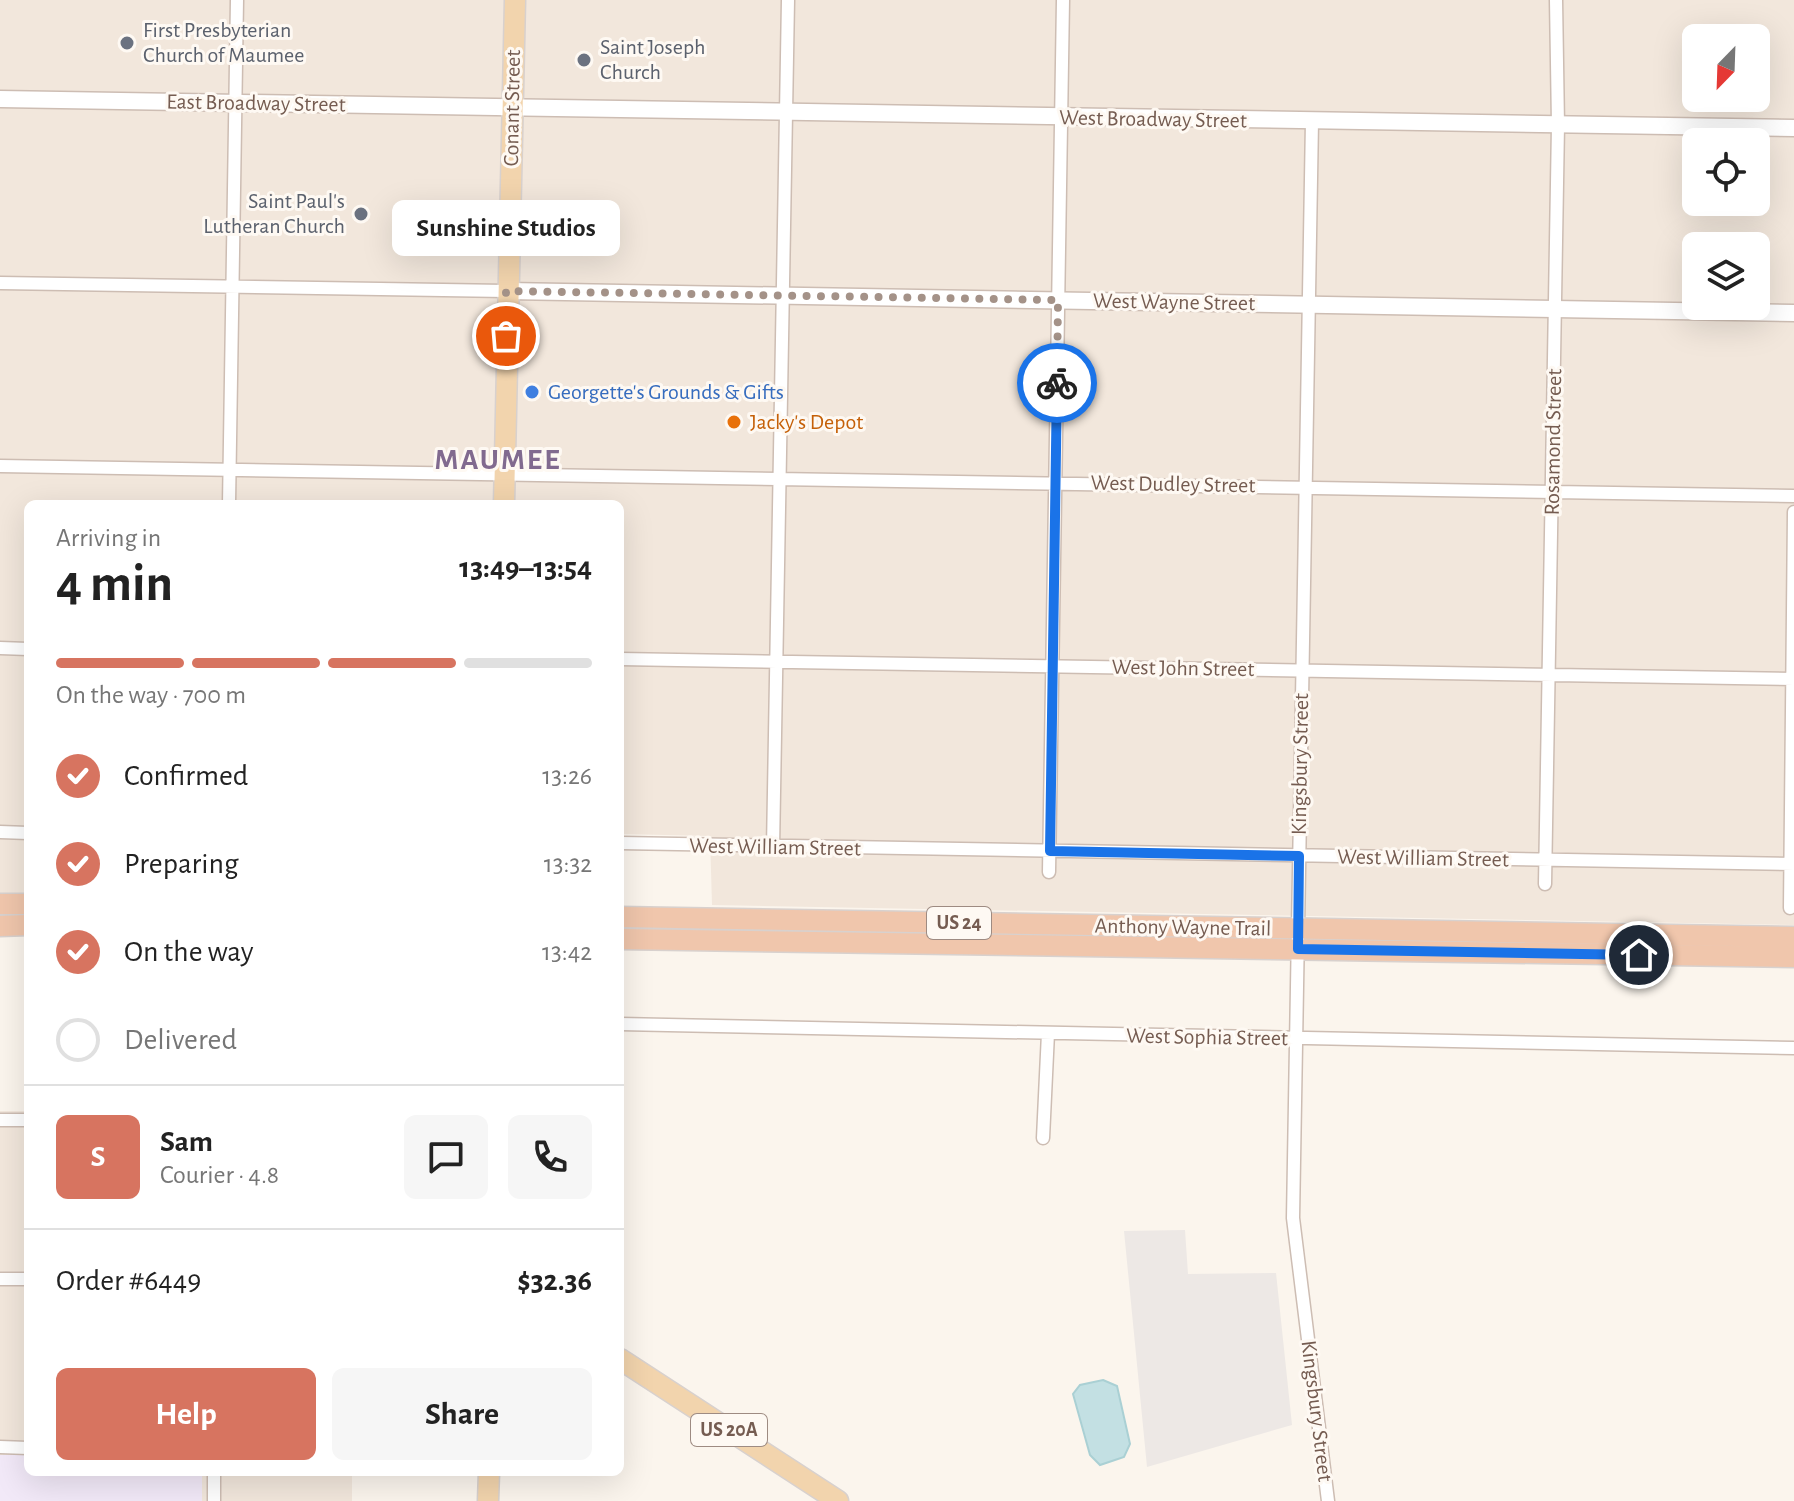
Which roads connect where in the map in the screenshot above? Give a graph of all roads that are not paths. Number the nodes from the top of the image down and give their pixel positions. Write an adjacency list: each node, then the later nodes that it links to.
1 (237, 0): 7 (street)
2 (515, 0): 8 (main road, Conant Street)
3 (788, 0): 9 (street)
4 (1063, 0): 10 (street)
5 (1556, 0): 12 (street, Rosamond Street)
6 (0, 99): 7 (street, East Broadway Street)
7 (236, 103): 8 (street, East Broadway Street); 15 (street)
8 (511, 107): 9 (street, West Broadway Street); 16 (main road, Conant Street)
9 (786, 113): 10 (street, West Broadway Street); 17 (street)
10 (1061, 117): 11 (street, West Broadway Street); 18 (street)
11 (1312, 121): 12 (street, West Broadway Street); 19 (street, Kingsbury Street)
12 (1558, 125): 13 (street, West Broadway Street); 20 (street, Rosamond Street)
13 (1794, 128)
14 (0, 283): 15 (street)
15 (233, 287): 16 (street); 23 (street)
16 (506, 291): 17 (street, West Wayne Street); 24 (main road, Conant Street)
17 (784, 296): 18 (street, West Wayne Street); 25 (street)
18 (1058, 300): 19 (street, West Wayne Street); 26 (street)
19 (1308, 304): 20 (street, West Wayne Street); 27 (street, Kingsbury Street)
20 (1555, 309): 21 (street, West Wayne Street); 28 (street, Rosamond Street)
21 (1794, 313)
22 (0, 466): 23 (street, West Dudley Street)
23 (230, 469): 24 (street, West Dudley Street); 30 (street)
24 (505, 473): 25 (street, West Dudley Street); 31 (main road, Conant Street)
25 (780, 479): 26 (street, West Dudley Street); 36 (street)
26 (1055, 481): 27 (street, West Dudley Street); 37 (street)
27 (1305, 487): 28 (street, West Dudley Street); 38 (street, Kingsbury Street)
28 (1552, 492): 29 (street, West Dudley Street); 39 (street, Rosamond Street)
29 (1794, 496)
30 (229, 500)
31 (504, 500)
32 (1794, 512): 40 (street)
33 (0, 648): 34 (street)
34 (24, 649)
35 (624, 659): 36 (street, West John Street)
36 (777, 662): 37 (street, West John Street); 44 (street)
37 (1052, 666): 38 (street, West John Street); 45 (street)
38 (1302, 670): 39 (street, West John Street); 46 (street, Kingsbury Street)
39 (1548, 675): 40 (street, West John Street); 47 (street, Rosamond Street)
40 (1792, 679): 48 (street)
41 (0, 832): 42 (street)
42 (24, 833)
43 (624, 843): 44 (street, West William Street)
44 (773, 848): 45 (street, West William Street)
45 (1050, 851): 46 (street, West William Street); 49 (street)
46 (1299, 856): 47 (street, West William Street); 59 (street, Kingsbury Street)
47 (1545, 860): 48 (street, West William Street); 50 (street, Rosamond Street)
48 (1792, 864): 53 (street)
49 (1049, 872)
50 (1545, 884)
51 (0, 904): 52 (highway)
52 (24, 904)
53 (1790, 908)
54 (624, 917): 59 (highway, Anthony Wayne Trail / US 24)
55 (24, 925): 56 (highway)
56 (0, 926)
57 (1794, 937): 59 (highway, Anthony Wayne Trail / US 24)
58 (624, 939): 59 (highway, Anthony Wayne Trail / US 24)
59 (1298, 939): 60 (highway, Anthony Wayne Trail / US 24); 63 (street, Kingsbury Street)
60 (1794, 957)
61 (624, 1024): 62 (street, West Sophia Street)
62 (1048, 1033): 63 (street, West Sophia Street); 67 (street)
63 (1297, 1038): 64 (street, West Sophia Street); 78 (street, Kingsbury Street)
64 (1794, 1048)
65 (0, 1120): 66 (street)
66 (24, 1120)
67 (1043, 1138)
68 (0, 1279): 69 (street)
69 (24, 1279)
70 (624, 1362): 77 (main road, US 20A)
71 (0, 1447): 72 (street)
72 (24, 1448)
73 (214, 1476): 75 (street)
74 (489, 1476): 76 (main road)
75 (214, 1501)
76 (488, 1501)
77 (838, 1501)
78 (1328, 1501)

